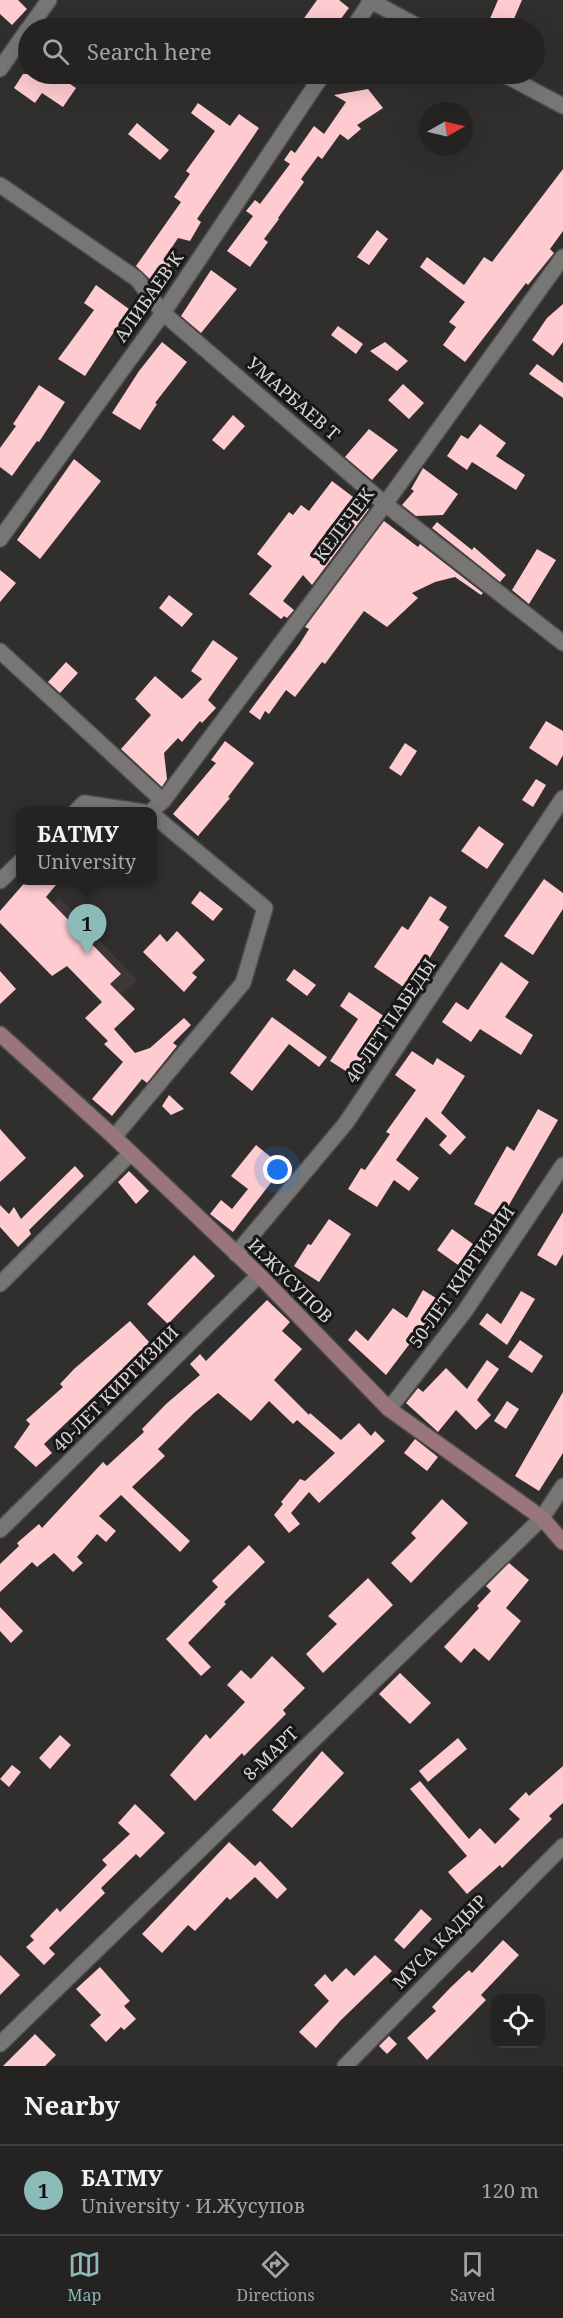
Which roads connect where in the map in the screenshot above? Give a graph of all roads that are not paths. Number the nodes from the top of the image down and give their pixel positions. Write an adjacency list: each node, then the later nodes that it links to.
1 (49, 0): 3 (street)
2 (370, 1): 4 (street); 5 (street)
3 (37, 18)
4 (359, 18)
5 (402, 18)
6 (18, 44): 7 (street)
7 (0, 69)
8 (316, 84): 13 (street, АЛИБАЕВ К)
9 (522, 84): 10 (street)
10 (563, 106)
11 (0, 184): 13 (street, УМАРБАЕВ Т)
12 (563, 257): 14 (street, КЕЛЕЧЕК)
13 (163, 313): 14 (street, УМАРБАЕВ Т); 15 (street, АЛИБАЕВ К)
14 (385, 504): 16 (street, УМАРБАЕВ Т); 19 (street, КЕЛЕЧЕК)
15 (0, 539)
16 (563, 643)
17 (0, 651): 19 (street)
18 (563, 798): 30 (street, 40-ЛЕТ ПАБЕДЫ)
19 (163, 801): 22 (street, КЕЛЕЧЕК)
20 (80, 807): 21 (street)
21 (111, 807)
22 (156, 807)
23 (157, 818): 27 (street)
24 (16, 866): 25 (street)
25 (0, 881)
26 (0, 1034): 27 (street, И.ЖУСУПОВ)
27 (114, 1137): 28 (street, И.ЖУСУПОВ)
28 (131, 1153): 30 (street, И.ЖУСУПОВ); 32 (street)
29 (563, 1165): 33 (street, 50-ЛЕТ КИРГИЗИИ)
30 (236, 1254): 31 (street, И.ЖУСУПОВ)
31 (259, 1275): 33 (street, И.ЖУСУПОВ); 36 (street, 40-ЛЕТ КИРГИЗИИ)
32 (0, 1284)
33 (389, 1408): 35 (street, И.ЖУСУПОВ)
34 (563, 1486): 35 (street, 8-МАРТ)
35 (542, 1518): 37 (street, И.ЖУСУПОВ); 39 (street, 8-МАРТ)
36 (0, 1530)
37 (563, 1542)
38 (563, 1846): 40 (street, МУСА КАДЫР)
39 (0, 2044)
40 (345, 2066)

